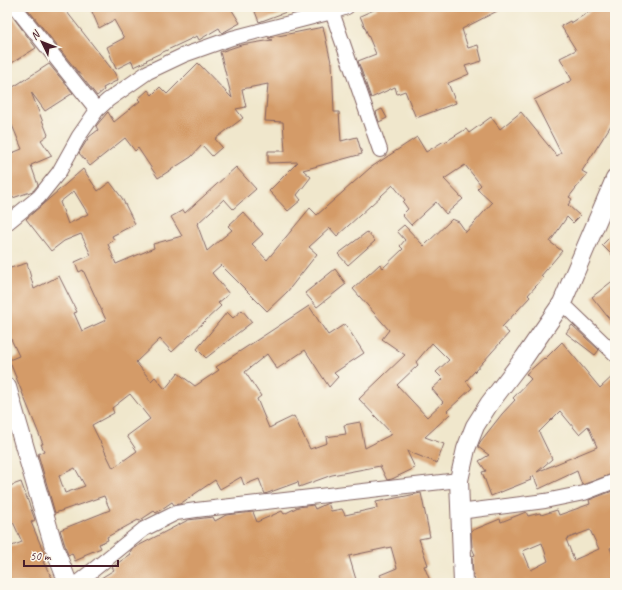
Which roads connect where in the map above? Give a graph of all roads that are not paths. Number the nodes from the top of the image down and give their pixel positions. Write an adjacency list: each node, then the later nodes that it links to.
1 (15, 7): 4 (street)
2 (347, 7): 3 (street)
3 (332, 12): 4 (street); 5 (street)
4 (97, 110): 7 (street)
5 (380, 150)
6 (615, 179): 8 (street)
7 (7, 223)
8 (562, 303): 9 (street); 11 (street)
9 (615, 354)
10 (7, 387): 14 (street)
11 (459, 480): 13 (street); 15 (street)
12 (615, 481): 13 (street)
13 (459, 512): 16 (street)
14 (68, 583)
15 (77, 583)
16 (463, 583)

